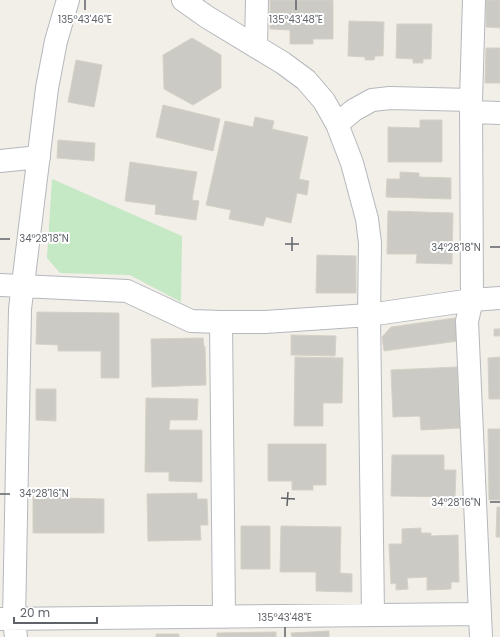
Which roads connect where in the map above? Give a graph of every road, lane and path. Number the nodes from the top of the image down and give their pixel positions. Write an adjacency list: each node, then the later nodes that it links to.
1 (68, 0): 9 (street)
2 (183, 0): 5 (street)
3 (258, 0): 5 (street)
4 (474, 0): 6 (street)
5 (256, 47): 8 (street)
6 (471, 106): 7 (street); 8 (street); 14 (street)
7 (500, 113)
8 (338, 124): 15 (street)
9 (39, 157): 10 (street); 12 (street)
10 (0, 161)
11 (0, 285): 12 (street)
12 (23, 285): 16 (street); 17 (street)
13 (500, 298): 14 (street)
14 (472, 300): 15 (street); 19 (street)
15 (369, 315): 16 (street); 18 (street)
16 (221, 322): 20 (street)
17 (9, 422): 21 (street)
18 (373, 614): 19 (street); 20 (street)
19 (480, 614): 22 (street)
20 (224, 617): 21 (street)
21 (10, 625)
22 (481, 637)

